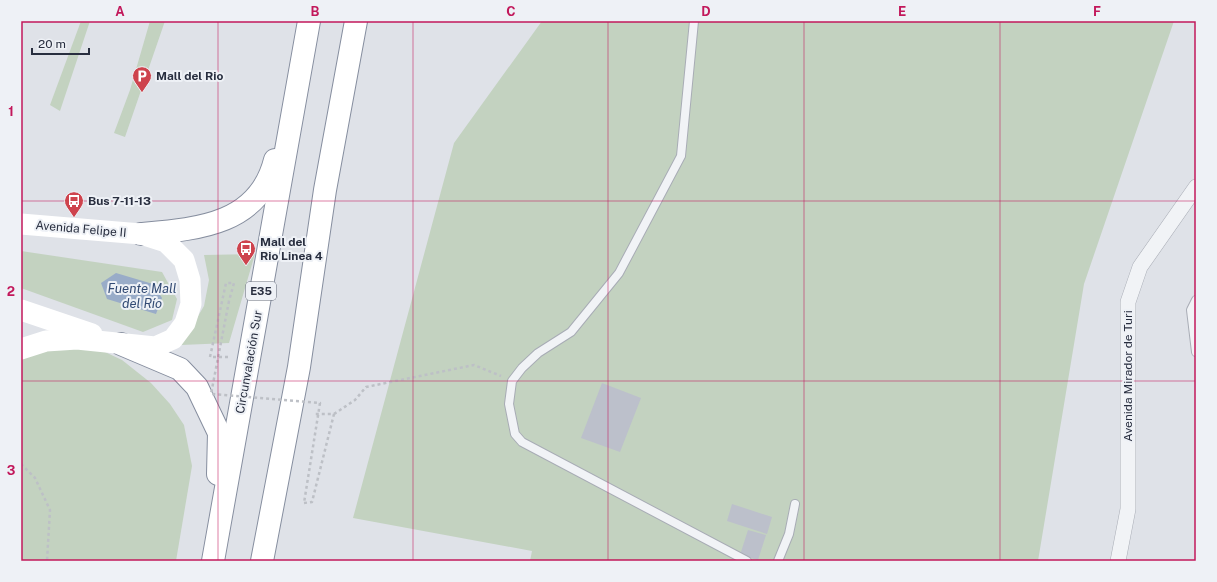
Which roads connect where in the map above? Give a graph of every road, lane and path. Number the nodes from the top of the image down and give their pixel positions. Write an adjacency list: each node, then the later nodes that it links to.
1 (309, 21): 4 (highway, Circunvalación Sur / E35)
2 (356, 21): 21 (highway)
3 (694, 21): 14 (lane)
4 (297, 90): 7 (highway); 13 (highway, Circunvalación Sur / E35)
5 (1196, 187): 24 (street, Avenida Mirador de Turi)
6 (21, 224): 7 (main road, Avenida Felipe II)
7 (141, 234): 10 (main road, Avenida Felipe II)
8 (1196, 300): 12 (lane)
9 (21, 310): 10 (main road)
10 (121, 344): 11 (main road); 19 (highway)
11 (21, 349)
12 (1196, 352)
13 (250, 357): 16 (path, bridge); 19 (highway, Circunvalación Sur / E35)
14 (512, 381): 16 (path); 22 (lane)
15 (313, 414): 16 (path)
16 (334, 414)
17 (21, 464): 20 (path)
18 (795, 504): 23 (lane)
19 (215, 552)
20 (47, 561)
21 (262, 561)
22 (747, 561)
23 (778, 561)
24 (1118, 561)

